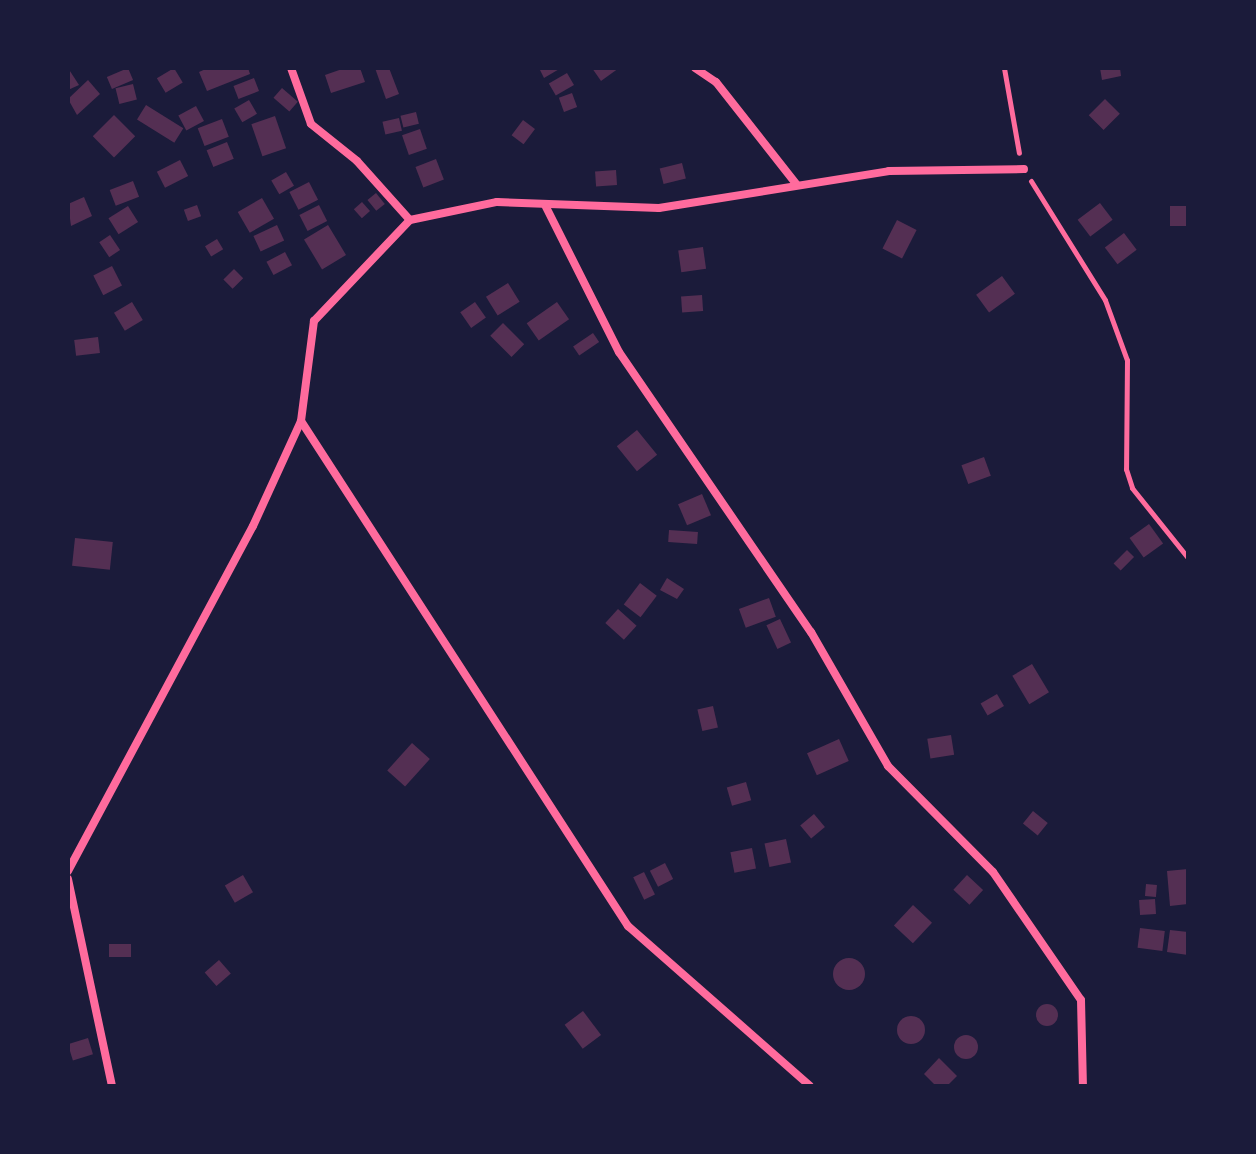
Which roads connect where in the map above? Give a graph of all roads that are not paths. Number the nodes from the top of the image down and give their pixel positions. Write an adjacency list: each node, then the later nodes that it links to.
1 (291, 68): 6 (street)
2 (695, 68): 4 (street)
3 (1024, 169): 4 (street)
4 (797, 185): 5 (street)
5 (545, 205): 6 (street); 12 (street)
6 (410, 220): 7 (street)
7 (301, 421): 8 (street); 11 (street)
8 (68, 871)
9 (68, 879): 10 (street)
10 (112, 1086)
11 (810, 1086)
12 (1083, 1086)

